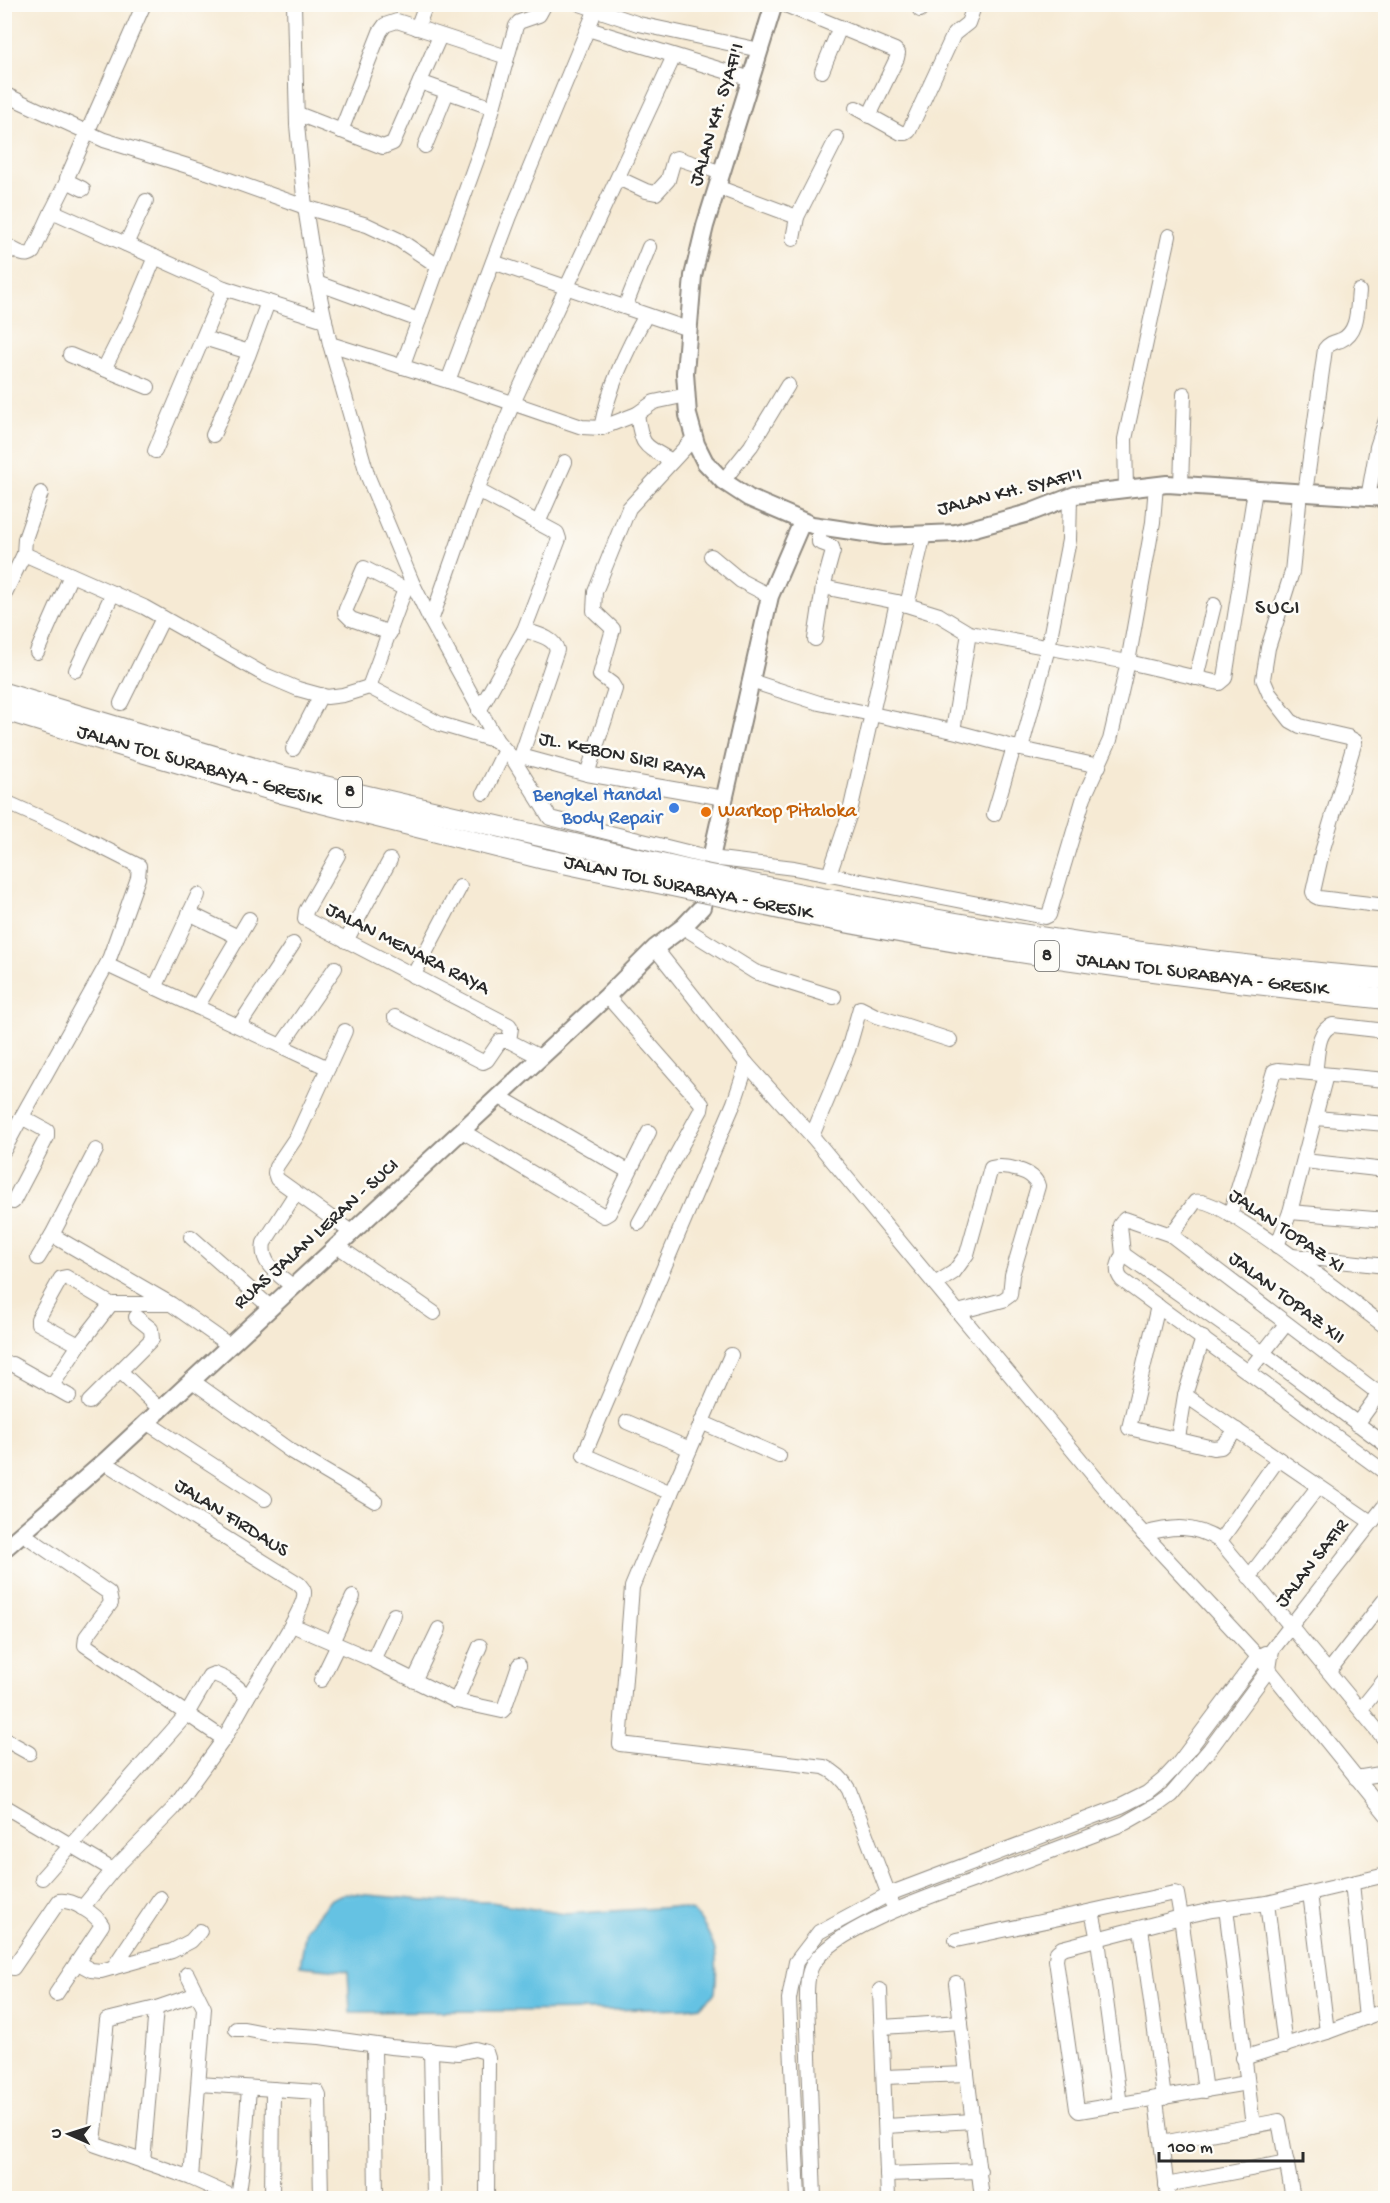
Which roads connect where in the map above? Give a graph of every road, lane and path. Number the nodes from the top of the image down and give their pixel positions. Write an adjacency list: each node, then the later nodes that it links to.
1 (144, 4): 27 (street)
2 (294, 4): 24 (street)
3 (426, 4): 11 (street)
4 (546, 4): 16 (street)
5 (580, 4): 9 (street)
6 (774, 4): 14 (main road, JALAN KH. SYAFI'I)
7 (783, 4): 10 (street)
8 (975, 4): 25 (street)
9 (597, 8): 12 (street); 14 (street)
10 (840, 27): 17 (street); 25 (street)
11 (417, 28): 13 (street); 26 (street)
12 (588, 29): 15 (street); 44 (street)
13 (440, 36): 16 (street); 19 (street)
14 (760, 50): 18 (main road, JALAN KH. SYAFI'I)
15 (674, 56): 18 (street); 30 (street)
16 (507, 57): 22 (street)
17 (822, 71)
18 (751, 79): 32 (main road, JALAN KH. SYAFI'I)
19 (420, 82): 20 (street); 26 (street)
20 (447, 92): 22 (street); 29 (street)
21 (4, 94): 27 (street)
22 (493, 108): 45 (street)
23 (855, 108): 25 (street)
24 (298, 114): 26 (street); 35 (street)
25 (869, 116)
26 (341, 130)
27 (87, 132): 31 (street); 35 (street)
28 (837, 138): 37 (street)
29 (425, 146)
30 (618, 178): 32 (street); 47 (street)
31 (67, 180): 33 (street); 36 (street)
32 (719, 180): 37 (street); 55 (main road, JALAN KH. SYAFI'I)
33 (83, 189)
34 (146, 201): 41 (street)
35 (305, 207): 45 (street); 46 (street)
36 (52, 211): 40 (street); 41 (street)
37 (797, 217): 39 (street)
38 (1169, 236): 79 (street)
39 (793, 239)
40 (4, 244)
41 (126, 244): 43 (street)
42 (649, 247): 51 (street)
43 (155, 257): 48 (street); 61 (street)
44 (493, 262): 47 (street); 62 (street)
45 (438, 266): 54 (street)
46 (317, 282): 53 (street); 54 (street)
47 (567, 287): 51 (street); 67 (street)
48 (224, 288): 50 (street); 56 (street)
49 (1359, 291): 83 (street)
50 (268, 302): 53 (street); 58 (street)
51 (625, 307): 52 (street)
52 (646, 315): 55 (street); 70 (street)
53 (325, 320): 57 (street)
54 (419, 320): 60 (street)
55 (688, 329): 66 (main road, JALAN KH. SYAFI'I)
56 (204, 338): 58 (street); 73 (street)
57 (330, 344): 60 (street); 94 (street)
58 (249, 352): 71 (street)
59 (70, 355): 61 (street)
60 (402, 367): 62 (street)
61 (104, 369): 64 (street)
62 (448, 381): 67 (street)
63 (788, 385): 76 (street)
64 (148, 387)
65 (1184, 394): 78 (street)
66 (687, 395): 68 (street); 72 (main road, JALAN KH. SYAFI'I)
67 (513, 404): 70 (street); 80 (street)
68 (637, 414): 70 (street); 74 (street)
69 (1386, 420): 85 (street)
70 (601, 428)
71 (213, 435)
72 (694, 438): 74 (street); 76 (main road, JALAN KH. SYAFI'I)
73 (155, 451)
74 (672, 461): 125 (street)
75 (565, 462): 88 (street)
76 (723, 481): 87 (main road, JALAN KH. SYAFI'I)
77 (1156, 485): 78 (main road, JALAN KH. SYAFI'I); 79 (main road, JALAN KH. SYAFI'I); 109 (street)
78 (1181, 485): 81 (main road, JALAN KH. SYAFI'I)
79 (1126, 489): 84 (main road, JALAN KH. SYAFI'I)
80 (477, 490): 88 (street); 102 (street)
81 (1256, 490): 83 (main road, JALAN KH. SYAFI'I); 111 (street)
82 (41, 493): 91 (street)
83 (1302, 494): 85 (main road, JALAN KH. SYAFI'I); 136 (street)
84 (1070, 497): 90 (main road, JALAN KH. SYAFI'I); 107 (street)
85 (1368, 498): 86 (main road, JALAN KH. SYAFI'I)
86 (1386, 498)
87 (802, 522): 89 (main road, JALAN KH. SYAFI'I); 98 (main road)
88 (538, 523): 103 (street)
89 (819, 528): 90 (main road, JALAN KH. SYAFI'I); 95 (street)
90 (924, 534): 99 (street)
91 (24, 554): 93 (street); 97 (street)
92 (711, 556): 98 (street)
93 (71, 575): 96 (street); 108 (street)
94 (408, 585): 102 (street); 104 (street); 104 (street)
95 (823, 587): 99 (street); 106 (street)
96 (113, 594): 101 (street); 110 (street)
97 (4, 596)
98 (770, 596): 112 (main road)
99 (902, 604): 105 (street); 119 (street)
100 (1214, 605): 111 (street)
101 (163, 618): 115 (street); 116 (street)
102 (431, 621): 118 (street)
103 (524, 630): 118 (street); 123 (street)
104 (390, 633): 113 (street)
105 (969, 633): 107 (street); 120 (street)
106 (815, 639)
107 (1048, 648): 109 (street); 121 (street)
108 (37, 652)
109 (1128, 662): 111 (street); 124 (street)
110 (76, 670)
111 (1196, 678)
112 (751, 681): 119 (street); 127 (main road)
113 (369, 687): 115 (street); 123 (street, JL. KEBON SIRI RAYA)
114 (4, 693): 133 (highway, JALAN TOL SURABAYA - GRESIK / 8)
115 (321, 695): 122 (street)
116 (121, 703)
117 (4, 710): 133 (highway, JALAN TOL SURABAYA - GRESIK / 8)
118 (479, 711): 123 (street)
119 (871, 714): 120 (street); 132 (street)
120 (953, 731): 121 (street)
121 (1018, 748): 124 (street); 129 (street)
122 (293, 749)
123 (509, 752): 125 (street, JL. KEBON SIRI RAYA); 126 (street); 133 (street)
124 (1099, 766): 132 (street)
125 (587, 774): 127 (street, JL. KEBON SIRI RAYA)
126 (484, 794)
127 (724, 798): 133 (main road)
128 (4, 804): 144 (street)
129 (994, 814)
130 (338, 855): 141 (street, JALAN MENARA RAYA)
131 (390, 860): 141 (street)
132 (829, 875): 133 (street)
133 (706, 883): 139 (main road, RUAS JALAN LERAN - SUCI); 147 (highway, JALAN TOL SURABAYA - GRESIK / 8); 151 (highway, JALAN TOL SURABAYA - GRESIK / 8)
134 (460, 887): 146 (street)
135 (198, 895): 137 (street)
136 (1378, 905)
137 (189, 913): 140 (street); 148 (street)
138 (249, 919): 140 (street)
139 (683, 927): 143 (main road, RUAS JALAN LERAN - SUCI); 150 (street)
140 (238, 937): 152 (street)
141 (346, 941): 146 (street, JALAN MENARA RAYA)
142 (293, 944): 154 (street)
143 (656, 948): 149 (main road, RUAS JALAN LERAN - SUCI); 161 (street)
144 (107, 964): 148 (street); 167 (street)
145 (335, 968): 159 (street)
146 (413, 976): 158 (street, JALAN MENARA RAYA)
147 (1386, 980)
148 (155, 988): 152 (street)
149 (607, 996): 160 (main road, RUAS JALAN LERAN - SUCI); 182 (street)
150 (834, 997)
151 (1386, 999)
152 (197, 1007): 154 (street)
153 (395, 1017): 158 (street)
154 (239, 1026): 159 (street)
155 (345, 1031): 162 (street)
156 (1386, 1031): 163 (street)
157 (950, 1040): 171 (street)
158 (509, 1041): 160 (street)
159 (281, 1046): 162 (street)
160 (540, 1057): 165 (main road, RUAS JALAN LERAN - SUCI)
161 (747, 1064): 171 (street); 233 (street)
162 (328, 1068): 177 (street)
163 (1321, 1074): 164 (street); 166 (street); 180 (street)
164 (1386, 1080)
165 (498, 1096): 169 (main road, RUAS JALAN LERAN - SUCI); 176 (street)
166 (1316, 1118): 168 (street); 174 (street)
167 (20, 1120): 172 (street); 178 (street)
168 (1386, 1124)
169 (462, 1131): 176 (street); 183 (main road, RUAS JALAN LERAN - SUCI)
170 (649, 1132): 176 (street)
171 (812, 1136): 193 (street)
172 (4, 1150)
173 (96, 1150): 184 (street)
174 (1304, 1161): 175 (street); 179 (street)
175 (1386, 1170)
176 (628, 1172)
177 (296, 1193): 183 (street); 194 (street)
178 (13, 1202)
179 (1290, 1212): 181 (street); 188 (street)
180 (1230, 1215): 185 (street, JALAN TOPAZ XI); 188 (street, JALAN TOPAZ XI)
181 (1386, 1220)
182 (639, 1223)
183 (351, 1232): 187 (main road, RUAS JALAN LERAN - SUCI)
184 (52, 1235): 191 (street); 195 (street)
185 (1171, 1235): 189 (street, JALAN TOPAZ XII); 203 (street, JALAN TOPAZ XII)
186 (191, 1237): 199 (street)
187 (336, 1245): 194 (main road, RUAS JALAN LERAN - SUCI); 202 (street)
188 (1277, 1246): 190 (street, JALAN TOPAZ XI)
189 (1123, 1254): 198 (street); 208 (street)
190 (1292, 1256): 192 (street); 204 (street, JALAN TOPAZ XI)
191 (38, 1258)
192 (1383, 1268)
193 (935, 1284): 201 (street); 201 (street)
194 (292, 1286): 199 (main road, RUAS JALAN LERAN - SUCI)
195 (148, 1291): 197 (street); 200 (street)
196 (111, 1304): 200 (street); 206 (street); 206 (street)
197 (171, 1304): 200 (street); 207 (street)
198 (1158, 1306): 205 (street); 225 (street)
199 (270, 1307): 207 (main road, RUAS JALAN LERAN - SUCI)
200 (138, 1311): 211 (street)
201 (958, 1312): 239 (street)
202 (434, 1313)
203 (1286, 1324): 208 (street); 215 (street, JALAN TOPAZ XII)
204 (1386, 1327)
205 (1203, 1338): 212 (street); 216 (street)
206 (79, 1345): 214 (street)
207 (229, 1345): 213 (main road, RUAS JALAN LERAN - SUCI)
208 (1263, 1353): 212 (street); 223 (street)
209 (731, 1355): 222 (street)
210 (12, 1364): 214 (street)
211 (120, 1371): 218 (street); 219 (street)
212 (1248, 1372): 231 (street)
213 (191, 1380): 219 (main road, RUAS JALAN LERAN - SUCI); 235 (street)
214 (51, 1387): 217 (street)
215 (1382, 1389): 223 (street)
216 (1185, 1395): 224 (street); 225 (street)
217 (69, 1396)
218 (88, 1402)
219 (160, 1409): 220 (main road, RUAS JALAN LERAN - SUCI)
220 (146, 1422): 230 (main road, RUAS JALAN LERAN - SUCI); 234 (street)
221 (627, 1422): 227 (street)
222 (701, 1422): 227 (street); 228 (street)
223 (1357, 1424): 226 (street)
224 (1237, 1430): 225 (street); 229 (street)
225 (1178, 1438)
226 (1386, 1445)
227 (690, 1449): 233 (street)
228 (779, 1456)
229 (1278, 1459): 232 (street); 240 (street)
230 (104, 1462): 238 (main road, RUAS JALAN LERAN - SUCI); 246 (street, JALAN FIRDAUS)
231 (1386, 1473)
232 (1318, 1487): 237 (street); 242 (street)
233 (670, 1493): 278 (street)
234 (265, 1499)
235 (375, 1501)
236 (1386, 1504): 237 (street, JALAN SAFIR)
237 (1371, 1522): 247 (street, JALAN SAFIR)
238 (22, 1533): 241 (main road, RUAS JALAN LERAN - SUCI); 263 (street)
239 (1143, 1534): 240 (street); 252 (street)
240 (1220, 1541): 242 (street)
241 (4, 1549)
242 (1249, 1577): 247 (street)
243 (353, 1597): 249 (street)
244 (1386, 1598): 256 (street)
245 (394, 1615): 253 (street)
246 (292, 1625): 249 (street); 260 (street, JALAN FIRDAUS)
247 (1290, 1626): 251 (street, JALAN SAFIR); 256 (street)
248 (439, 1629): 259 (street)
249 (335, 1643): 253 (street); 258 (street)
250 (480, 1646): 261 (street)
251 (1272, 1650): 252 (street); 255 (street)
252 (1258, 1657): 255 (street); 278 (street)
253 (372, 1660): 259 (street)
254 (519, 1665): 261 (street)
255 (1269, 1669): 269 (street); 283 (street)
256 (1329, 1671): 262 (street)
257 (1386, 1678): 262 (street)
258 (321, 1680)
259 (414, 1681): 261 (street)
260 (247, 1698): 263 (street); 265 (street, JALAN FIRDAUS)
261 (456, 1701)
262 (1361, 1709): 266 (street)
263 (187, 1714): 265 (street); 272 (street)
264 (4, 1739): 267 (street)
265 (224, 1739): 273 (street, JALAN FIRDAUS)
266 (1386, 1741)
267 (29, 1753)
268 (1386, 1773): 269 (street)
269 (1362, 1776): 271 (street)
270 (4, 1806): 272 (street)
271 (1386, 1814)
272 (72, 1845): 273 (street); 275 (street)
273 (112, 1870): 281 (street, JALAN FIRDAUS)
274 (1386, 1875): 276 (street)
275 (42, 1878)
276 (1352, 1883): 277 (street); 300 (street)
277 (1310, 1893): 280 (street); 304 (street)
278 (889, 1894): 283 (street); 334 (street)
279 (160, 1898): 292 (street)
280 (1267, 1903): 282 (street); 306 (street)
281 (82, 1908): 290 (street); 291 (street)
282 (1226, 1908): 285 (street); 308 (street)
283 (895, 1910): 335 (street)
284 (1092, 1911): 285 (street); 288 (street); 289 (street)
285 (1181, 1917): 286 (street); 315 (street)
286 (1141, 1928): 289 (street); 316 (street)
287 (200, 1931): 292 (street)
288 (956, 1940)
289 (1098, 1940): 317 (street); 317 (street)
290 (78, 1963): 292 (street); 296 (street)
291 (13, 1968)
292 (113, 1968)
293 (187, 1974): 297 (street)
294 (956, 1983): 301 (street)
295 (880, 1990): 302 (street)
296 (57, 1994)
297 (197, 1994): 298 (street); 312 (street)
298 (156, 2008): 322 (street); 322 (street)
299 (1386, 2010): 300 (street)
300 (1366, 2018): 304 (street)
301 (961, 2022): 302 (street); 309 (street)
302 (882, 2027): 310 (street)
303 (236, 2029): 305 (street)
304 (1327, 2032): 306 (street)
305 (374, 2045): 307 (street); 331 (street)
306 (1285, 2046): 308 (street)
307 (430, 2050): 332 (street); 333 (street)
308 (1243, 2058): 311 (street)
309 (967, 2074): 310 (street); 318 (street)
310 (884, 2077): 319 (street)
311 (1247, 2083): 315 (street); 320 (street)
312 (199, 2084): 313 (street); 326 (street)
313 (249, 2088): 314 (street); 328 (street)
314 (273, 2089): 329 (street); 330 (street)
315 (1205, 2091): 316 (street)
316 (1160, 2099): 317 (street); 321 (street)
317 (1120, 2105)
318 (973, 2121): 319 (street); 324 (street)
319 (885, 2126): 325 (street)
320 (1253, 2126): 321 (street); 323 (street)
321 (1162, 2143): 327 (street)
322 (143, 2162): 326 (street)
323 (1287, 2162): 327 (street); 338 (street)
324 (980, 2171): 325 (street); 337 (street)
325 (887, 2174): 336 (street)
326 (191, 2178): 328 (street)
327 (1167, 2192)
328 (237, 2199)
329 (272, 2199)
330 (321, 2199)
331 (376, 2199)
332 (434, 2199)
333 (487, 2199)
334 (798, 2199)
335 (814, 2199)
336 (888, 2199)
337 (982, 2199)
338 (1293, 2199)

